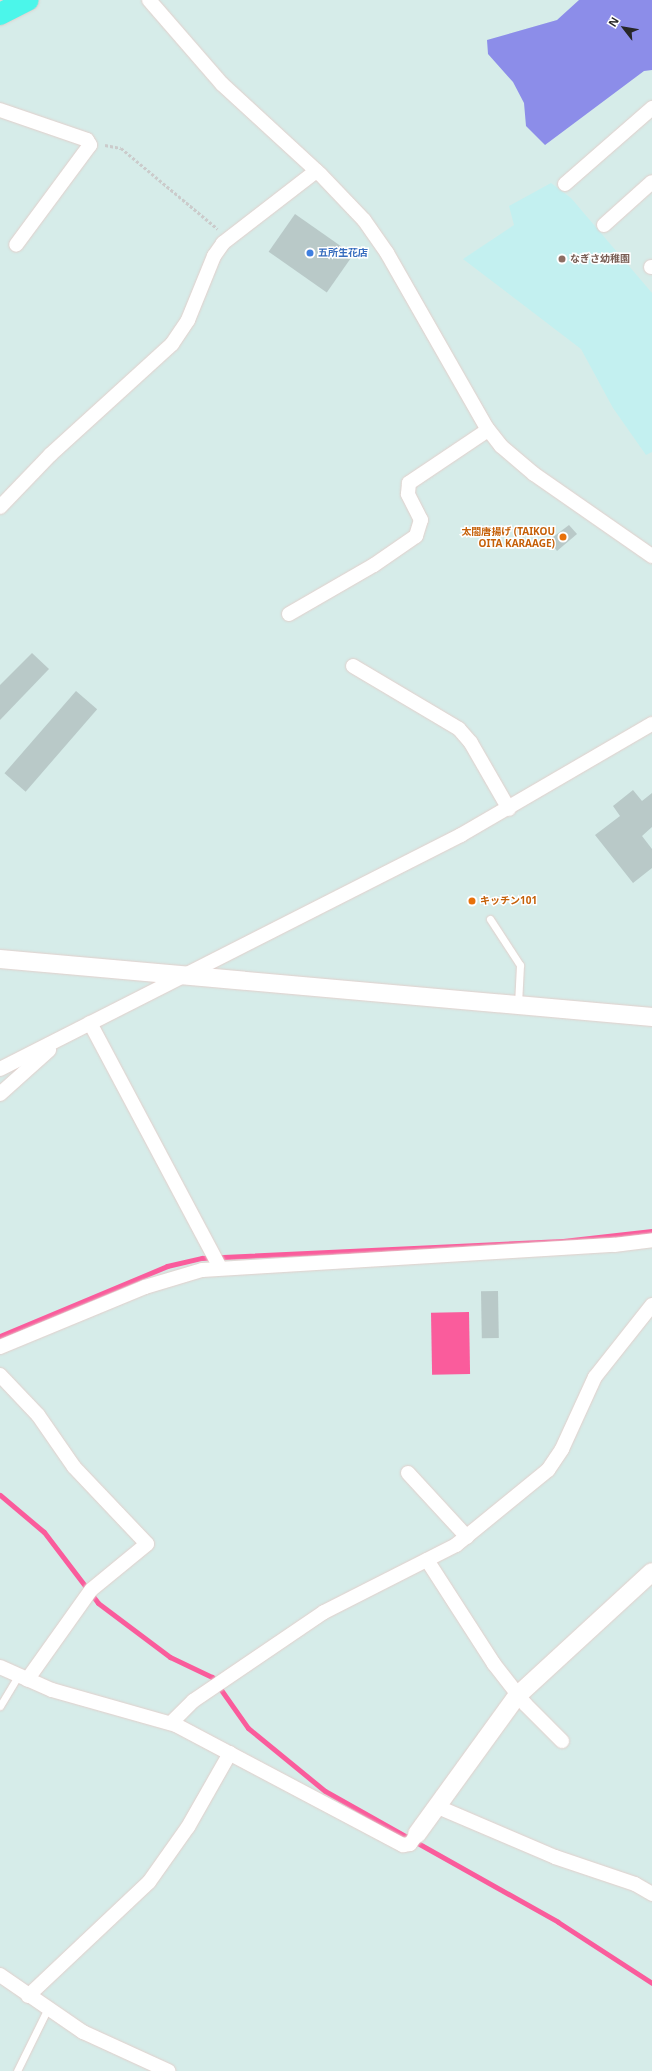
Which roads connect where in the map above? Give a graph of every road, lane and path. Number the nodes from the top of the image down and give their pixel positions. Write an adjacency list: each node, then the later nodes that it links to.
1 (28, 0): 3 (highway)
2 (149, 0): 7 (street)
3 (0, 14)
4 (652, 108): 9 (street)
5 (0, 110): 6 (street)
6 (90, 145): 11 (path); 12 (street)
7 (316, 170): 11 (street); 13 (street)
8 (652, 182): 10 (street)
9 (565, 184)
10 (604, 225)
11 (228, 238): 14 (street)
12 (16, 245)
13 (488, 430): 15 (street); 16 (street)
14 (0, 507)
15 (652, 556)
16 (289, 614)
17 (353, 666): 19 (street)
18 (652, 724): 19 (street)
19 (509, 810): 22 (street)
20 (490, 919): 23 (lane)
21 (0, 959): 22 (street)
22 (181, 975): 23 (street); 25 (street)
23 (518, 1005): 24 (street)
24 (652, 1017)
25 (90, 1023): 26 (street); 30 (street)
26 (66, 1035): 27 (street); 28 (street)
27 (0, 1069)
28 (0, 1094)
29 (652, 1240): 30 (street)
30 (220, 1268): 32 (street)
31 (652, 1305): 35 (street)
32 (0, 1347)
33 (0, 1375): 39 (street)
34 (408, 1473): 35 (street)
35 (467, 1537): 36 (street)
36 (427, 1560): 40 (street); 42 (street)
37 (652, 1572): 40 (street)
38 (0, 1667): 39 (street)
39 (22, 1678): 41 (lane); 42 (street)
40 (518, 1695): 43 (street); 45 (street)
41 (0, 1706)
42 (171, 1722): 44 (street)
43 (562, 1741)
44 (230, 1753): 46 (street); 49 (street)
45 (438, 1806): 46 (street); 47 (street)
46 (417, 1834)
47 (652, 1894)
48 (0, 1975): 49 (street)
49 (28, 1996): 50 (street)
50 (48, 2010): 51 (lane); 52 (street)
51 (17, 2071)
52 (168, 2071)

